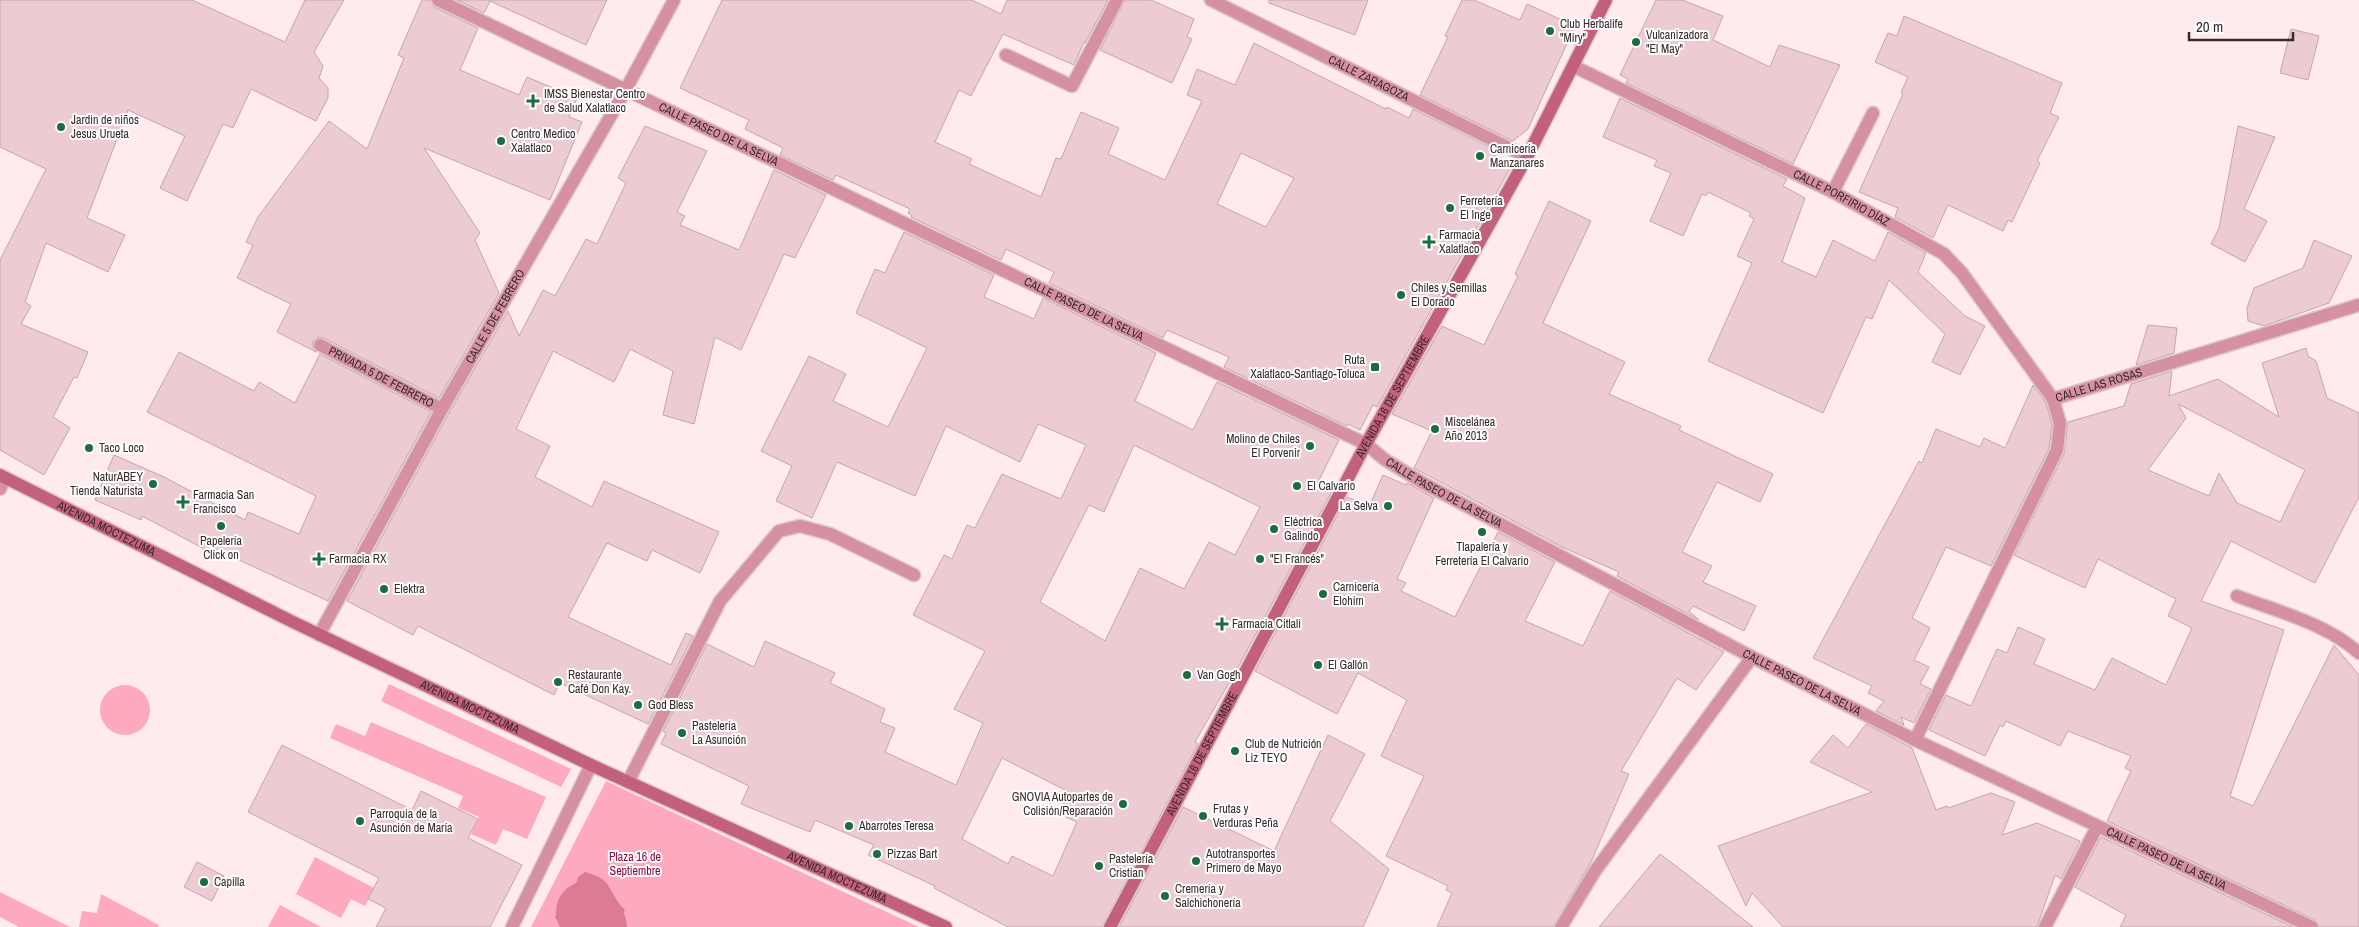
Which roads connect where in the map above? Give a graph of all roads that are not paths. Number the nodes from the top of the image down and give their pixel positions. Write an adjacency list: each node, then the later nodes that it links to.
1 (438, 0): 8 (street, CALLE PASEO DE LA SELVA)
2 (674, 0): 8 (street, CALLE 5 DE FEBRERO)
3 (1117, 0): 6 (street)
4 (1211, 0): 10 (street, CALLE ZARAGOZA)
5 (1606, 0): 7 (main road, AVENIDA 16 DE SEPTIEMBRE)
6 (1006, 55)
7 (1573, 66): 10 (main road, AVENIDA 16 DE SEPTIEMBRE); 11 (street, CALLE PORFIRIO DÍAZ)
8 (625, 91): 15 (street, CALLE 5 DE FEBRERO); 16 (street, CALLE PASEO DE LA SELVA)
9 (1873, 113): 11 (street)
10 (1527, 157): 16 (main road, AVENIDA 16 DE SEPTIEMBRE)
11 (1833, 192): 14 (street, CALLE PORFIRIO DÍAZ)
12 (2359, 305): 14 (street, CALLE LAS ROSAS)
13 (320, 345): 15 (street, PRIVADA 5 DE FEBRERO)
14 (2053, 399): 23 (street, CALLE LAS ROSAS)
15 (442, 409): 20 (street, CALLE 5 DE FEBRERO)
16 (1366, 444): 22 (street, CALLE PASEO DE LA SELVA); 29 (main road, AVENIDA 16 DE SEPTIEMBRE)
17 (2, 481): 20 (main road, AVENIDA MOCTEZUMA)
18 (914, 574): 25 (street)
19 (2237, 596): 21 (street)
20 (319, 635): 24 (main road, AVENIDA MOCTEZUMA)
21 (2359, 653)
22 (1752, 657): 23 (street, CALLE PASEO DE LA SELVA); 30 (street)
23 (1915, 740): 26 (street, CALLE PASEO DE LA SELVA)
24 (591, 765): 25 (main road, AVENIDA MOCTEZUMA); 27 (street)
25 (628, 782): 28 (main road, AVENIDA MOCTEZUMA)
26 (2097, 826): 31 (street); 32 (street, CALLE PASEO DE LA SELVA)
27 (512, 927)
28 (946, 927)
29 (1110, 927)
30 (1561, 927)
31 (2045, 927)
32 (2312, 927)

